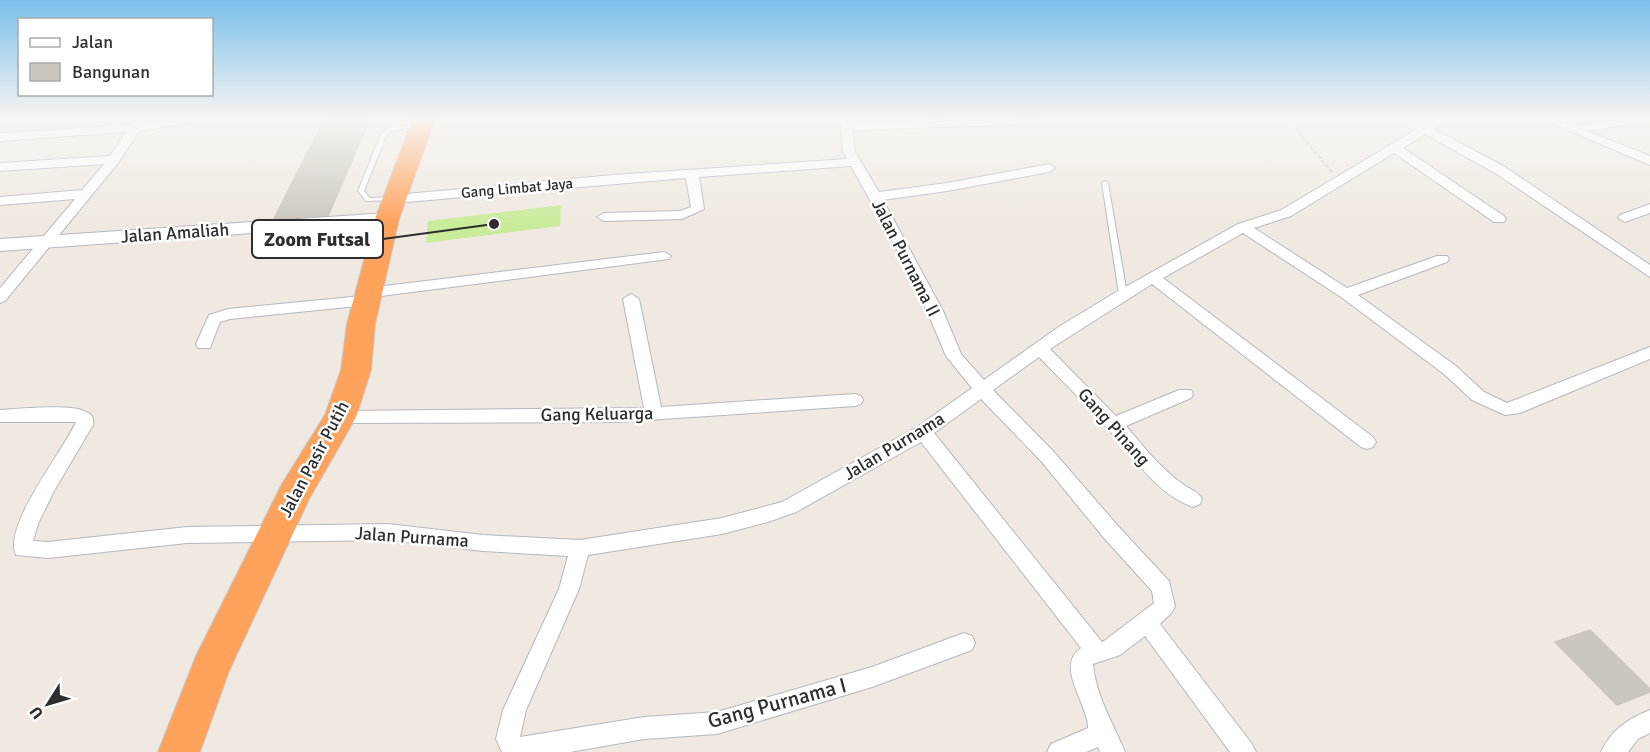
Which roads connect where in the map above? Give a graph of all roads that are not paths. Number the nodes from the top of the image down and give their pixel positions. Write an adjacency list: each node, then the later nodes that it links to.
1 (118, 154): 9 (street)
2 (375, 154): 20 (lane)
3 (411, 154): 20 (highway, Jalan Pasir Putih)
4 (850, 154): 11 (street, Jalan Purnama II)
5 (1386, 154): 24 (street, Jalan Purnama)
6 (1405, 154): 23 (street)
7 (1472, 154): 29 (street)
8 (1633, 154): 10 (street)
9 (114, 160): 12 (street); 16 (street)
10 (1650, 161)
11 (855, 162): 14 (street, Gang Limbat Jaya); 17 (street, Jalan Purnama II)
12 (0, 167)
13 (1049, 168): 17 (street)
14 (692, 173): 20 (street, Gang Limbat Jaya); 21 (street)
15 (1105, 183): 31 (lane)
16 (86, 194): 18 (street); 25 (street)
17 (875, 197): 39 (street, Jalan Purnama II)
18 (0, 201)
19 (1650, 208): 22 (street)
20 (391, 209): 25 (street, Jalan Amaliah); 33 (highway, Jalan Pasir Putih)
21 (604, 217)
22 (1625, 218)
23 (1499, 219)
24 (1243, 227): 30 (street, Jalan Purnama); 32 (street)
25 (48, 241): 26 (street, Jalan Amaliah); 34 (street)
26 (0, 245)
27 (664, 256): 33 (street)
28 (1442, 259): 32 (street)
29 (1650, 272)
30 (1153, 277): 31 (street, Jalan Purnama); 47 (street)
31 (1124, 294): 37 (street, Jalan Purnama)
32 (1346, 294): 38 (street)
33 (368, 296): 36 (street); 44 (highway, Jalan Pasir Putih)
34 (0, 298)
35 (631, 299): 42 (street)
36 (204, 344)
37 (1041, 349): 39 (street, Jalan Purnama); 45 (street, Gang Pinang)
38 (1648, 355)
39 (983, 390): 46 (street, Jalan Purnama); 51 (street, Jalan Purnama II)
40 (1185, 394): 45 (street)
41 (855, 399): 42 (street, Gang Keluarga)
42 (654, 413): 44 (street, Gang Keluarga)
43 (0, 416): 49 (street, Jalan Purnama)
44 (340, 417): 49 (highway, Jalan Pasir Putih)
45 (1114, 424): 48 (street, Gang Pinang)
46 (923, 432): 50 (street, Jalan Purnama); 53 (street)
47 (1367, 442)
48 (1193, 499)
49 (276, 533): 50 (street, Jalan Purnama); 56 (highway, Jalan Pasir Putih)
50 (580, 548): 52 (street, Gang Purnama I)
51 (1147, 623): 53 (street); 59 (street)
52 (964, 643)
53 (1096, 651): 55 (street)
54 (1650, 721): 60 (street)
55 (1101, 731): 57 (street); 58 (street)
56 (179, 752)
57 (1059, 752)
58 (1113, 752)
59 (1244, 752)
60 (1613, 752)

